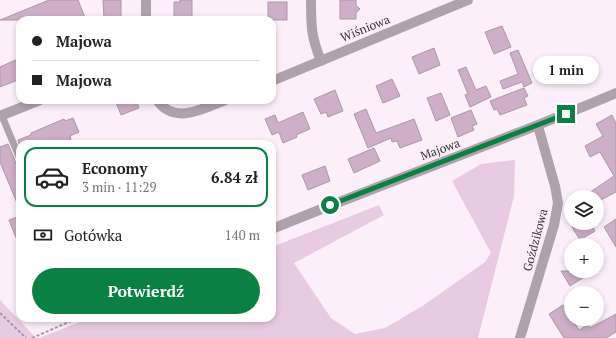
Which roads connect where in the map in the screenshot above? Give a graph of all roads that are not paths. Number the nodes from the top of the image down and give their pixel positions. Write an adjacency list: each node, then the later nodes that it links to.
1 (146, 0): 4 (street)
2 (311, 0): 5 (street)
3 (468, 0): 5 (street, Wiśniowa)
4 (146, 16)
5 (321, 61): 6 (street, Wiśniowa)
6 (276, 79)
7 (616, 93): 12 (street, Majowa)
8 (30, 104): 11 (street)
9 (159, 104): 10 (street)
10 (215, 104)
11 (1, 116): 13 (lane)
12 (538, 126): 14 (street, Majowa); 15 (street, Goździkowa)
13 (16, 149)
14 (276, 227)
15 (520, 338)

